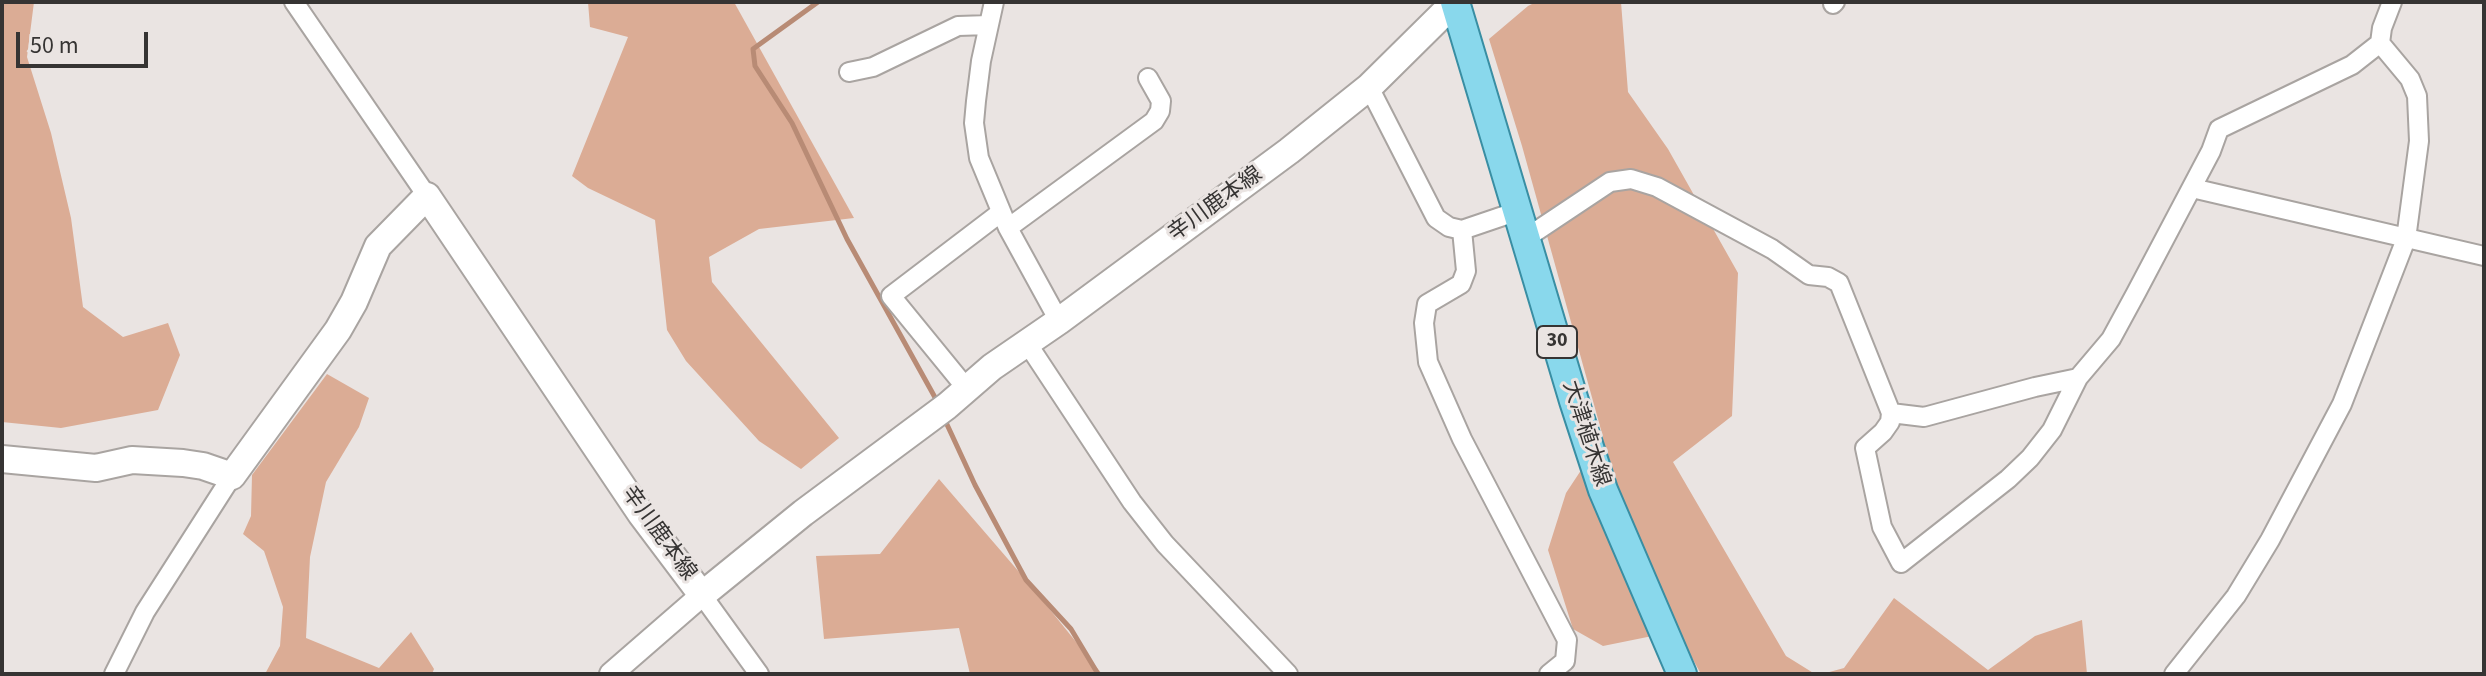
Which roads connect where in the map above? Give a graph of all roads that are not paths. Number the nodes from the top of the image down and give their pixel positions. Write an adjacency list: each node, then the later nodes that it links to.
1 (294, 2): 11 (street)
2 (994, 2): 5 (street)
3 (1455, 2): 9 (main road, 辛川鹿本線); 13 (main road, 大津植木線 / 30)
4 (2392, 2): 6 (street)
5 (989, 25): 7 (street); 12 (street)
6 (2380, 43): 10 (street); 15 (street)
7 (849, 72)
8 (1148, 78): 12 (street)
9 (1369, 87): 14 (street); 17 (main road, 辛川鹿本線)
10 (2192, 188): 15 (street); 19 (street)
11 (427, 196): 23 (main road); 24 (main road, 辛川鹿本線)
12 (1004, 220): 17 (street); 20 (street)
13 (1522, 225): 14 (street); 21 (street); 30 (main road, 大津植木線 / 30)
14 (1462, 230): 29 (street)
15 (2406, 239): 16 (street); 31 (street)
16 (2484, 256)
17 (1059, 321): 18 (main road, 辛川鹿本線)
18 (1027, 343): 20 (main road, 辛川鹿本線); 28 (street)
19 (2078, 378): 21 (street); 21 (street)
20 (948, 404): 24 (main road, 辛川鹿本線)
21 (1891, 413)
22 (2, 459): 23 (main road)
23 (232, 476): 25 (street)
24 (702, 595): 26 (street); 27 (street)
25 (114, 674)
26 (611, 674)
27 (759, 674)
28 (1288, 674)
29 (1549, 674)
30 (1682, 674)
31 (2174, 674)

